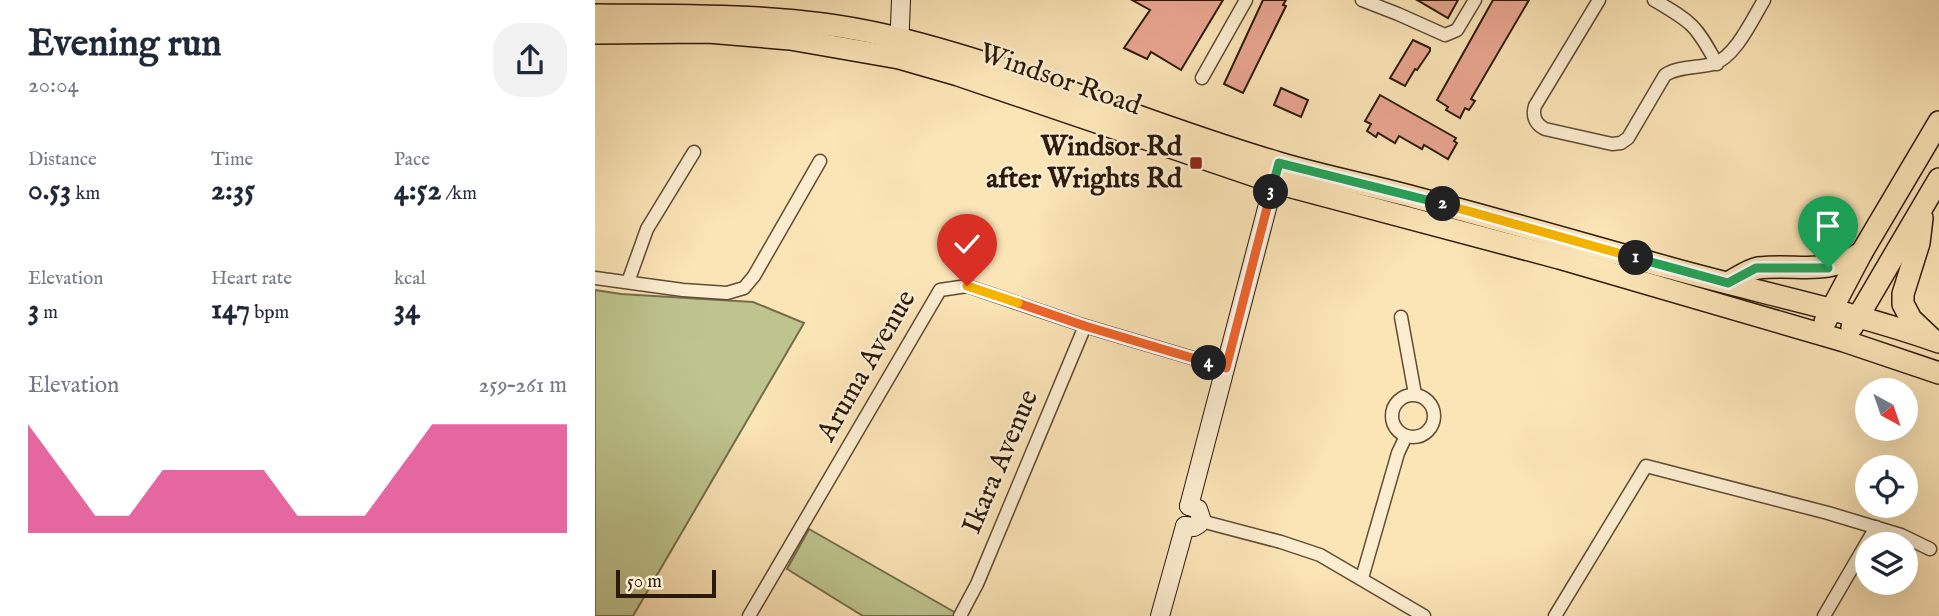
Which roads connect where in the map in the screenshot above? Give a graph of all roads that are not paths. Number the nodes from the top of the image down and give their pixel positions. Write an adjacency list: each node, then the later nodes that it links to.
1 (901, 0): 10 (street)
2 (1246, 0): 12 (street)
3 (1361, 0): 4 (street)
4 (1475, 0)
5 (1599, 0): 11 (street)
6 (1654, 0): 11 (street)
7 (1764, 0): 11 (street)
8 (595, 15): 10 (main road, Windsor Road)
9 (595, 33): 10 (main road, Windsor Road)
10 (899, 49): 16 (main road, Windsor Road)
11 (1717, 64)
12 (1202, 78)
13 (1939, 122): 19 (main road)
14 (694, 152): 21 (street)
15 (820, 160): 21 (street)
16 (1276, 173): 22 (main road, Windsor Road); 27 (main road, Windsor Road); 30 (street)
17 (1939, 179): 18 (main road)
18 (1924, 205): 25 (main road); 29 (main road)
19 (1862, 252): 22 (main road); 23 (main road)
20 (595, 278): 21 (street)
21 (628, 282)
22 (1728, 283): 23 (main road, Windsor Road)
23 (1831, 310): 25 (main road, Windsor Road); 27 (main road)
24 (1401, 317): 32 (street)
25 (1858, 317): 28 (main road); 29 (main road, Windsor Road)
26 (1085, 326): 30 (street, Aruma Avenue); 38 (street, Aruma Avenue); 39 (street, Ikara Avenue)
27 (1819, 334): 28 (main road, Windsor Road)
28 (1844, 341): 31 (main road, Windsor Road)
29 (1937, 342)
30 (1226, 368): 34 (street)
31 (1939, 373)
32 (1415, 394): 33 (street); 33 (street)
33 (1406, 436): 37 (street)
34 (1193, 524): 37 (street); 40 (street)
35 (1876, 527): 36 (street); 42 (street); 43 (street)
36 (1930, 549)
37 (1362, 578): 41 (street)
38 (749, 616)
39 (960, 616)
40 (1160, 616)
41 (1424, 616)
42 (1555, 616)
43 (1823, 616)

